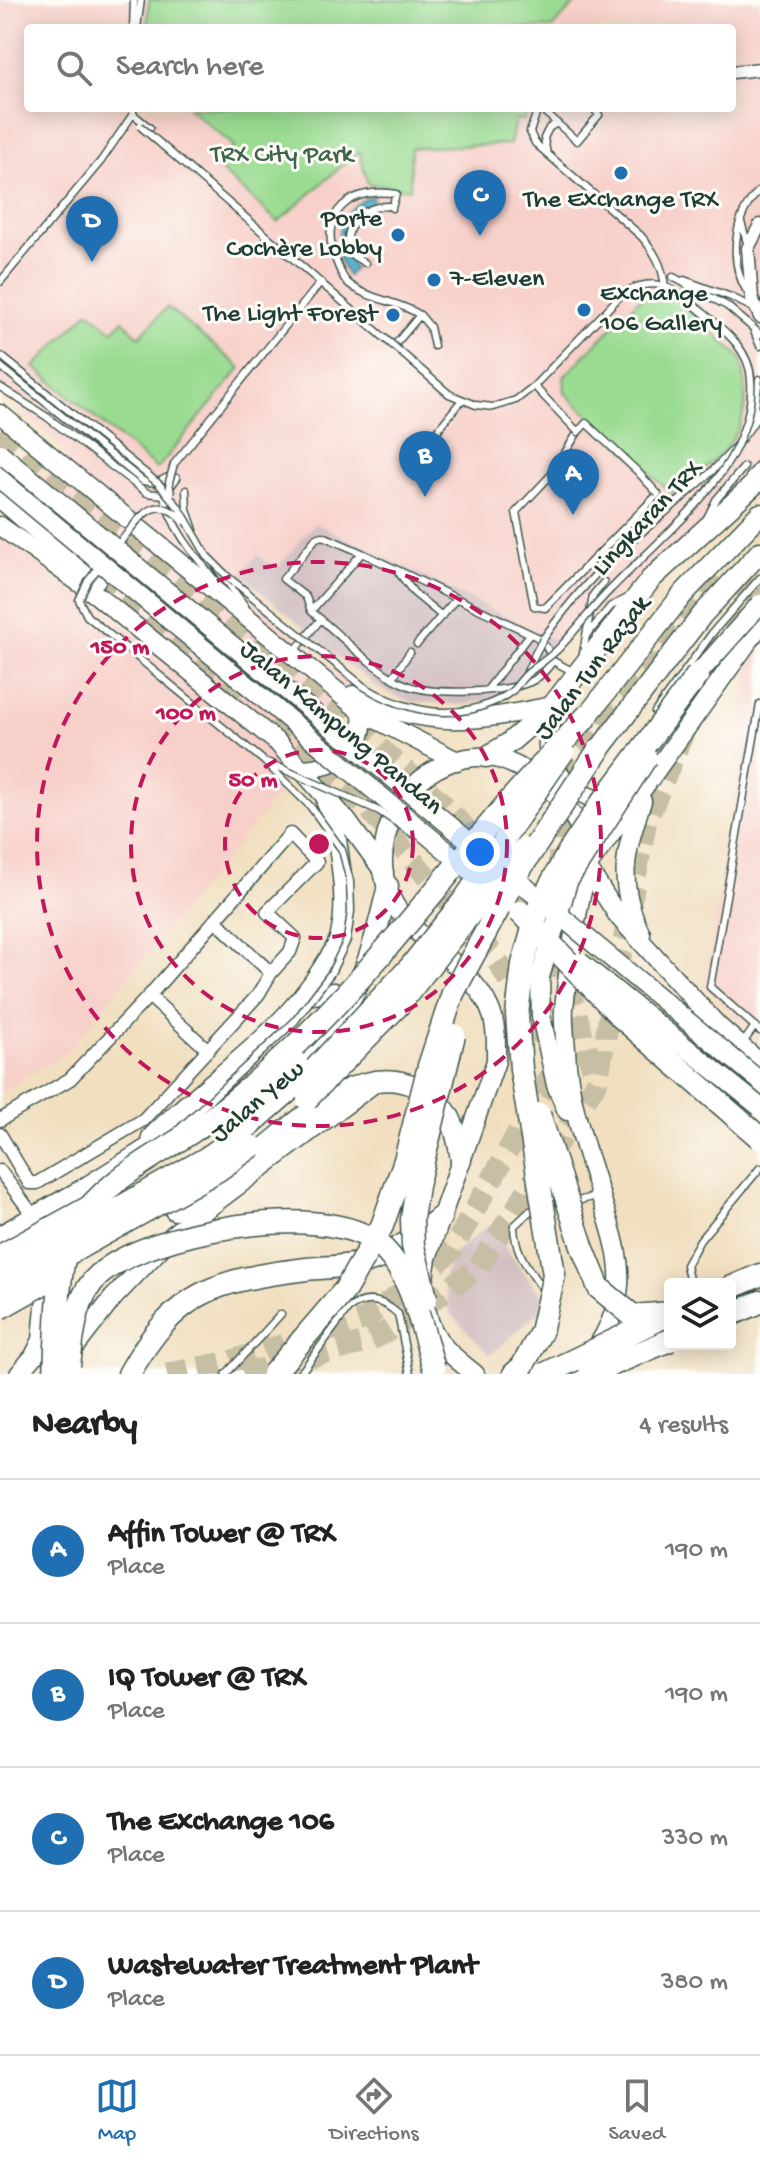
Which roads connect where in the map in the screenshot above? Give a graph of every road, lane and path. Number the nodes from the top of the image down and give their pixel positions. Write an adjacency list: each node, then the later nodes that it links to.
1 (134, 0): 3 (lane)
2 (141, 0): 4 (lane)
3 (135, 24)
4 (136, 24)
5 (760, 69): 6 (street)
6 (736, 72)
7 (132, 112): 21 (lane)
8 (134, 112): 14 (lane)
9 (538, 112): 15 (lane)
10 (544, 112): 12 (lane)
11 (596, 112): 12 (lane)
12 (557, 123): 15 (lane)
13 (140, 126): 22 (lane, bridge)
14 (150, 128)
15 (547, 154): 23 (lane, bridge)
16 (760, 190): 17 (lane)
17 (741, 218): 19 (lane); 24 (lane)
18 (760, 225): 19 (street)
19 (748, 248): 24 (street)
20 (365, 263): 25 (lane)
21 (0, 282)
22 (321, 282): 27 (lane, bridge); 44 (lane, bridge)
23 (665, 286): 33 (lane, bridge); 85 (lane, Lingkaran TRX, bridge)
24 (755, 312): 24 (lane); 26 (lane); 29 (lane)
25 (420, 315): 27 (lane); 28 (lane)
26 (760, 334)
27 (394, 346): 36 (lane, bridge)
28 (434, 346)
29 (760, 346)
30 (0, 355): 50 (lane, Lingkaran TRX, bridge)
31 (0, 366): 49 (lane)
32 (759, 379): 39 (lane)
33 (534, 386): 36 (lane, bridge); 40 (lane, bridge)
34 (0, 387): 49 (lane)
35 (0, 401): 38 (lane)
36 (461, 401): 42 (lane, bridge)
37 (760, 411): 39 (lane)
38 (7, 419): 76 (main road)
39 (751, 428): 85 (lane, bridge)
40 (578, 432): 40 (lane, bridge)
41 (0, 453): 124 (main road, Jalan Kampung Pandan, bridge)
42 (442, 455)
43 (760, 463): 56 (lane)
44 (174, 464): 50 (lane, bridge); 54 (lane, bridge)
45 (752, 473): 56 (main road); 58 (lane)
46 (168, 477): 49 (lane)
47 (177, 478): 52 (lane)
48 (0, 479): 105 (main road, Jalan Kampung Pandan, bridge)
49 (140, 484): 52 (lane)
50 (159, 484): 54 (lane, Lingkaran TRX, bridge)
51 (186, 490): 76 (lane)
52 (164, 495): 76 (lane)
53 (0, 496): 65 (highway)
54 (172, 498): 62 (lane, Lingkaran TRX, bridge)
55 (760, 514): 94 (main road, Jalan Tun Razak)
56 (718, 518): 58 (main road)
57 (0, 526): 63 (main road)
58 (695, 538): 68 (main road)
59 (0, 543): 63 (main road)
60 (760, 552): 95 (main road, Jalan Tun Razak)
61 (362, 553): 64 (lane); 71 (lane); 71 (lane)
62 (207, 556): 85 (lane, Lingkaran TRX, bridge); 97 (lane, bridge)
63 (47, 562): 99 (main road)
64 (397, 570): 69 (lane); 72 (lane)
65 (95, 578)
66 (760, 578): 93 (lane)
67 (604, 582): 78 (lane)
68 (638, 594): 78 (lane); 84 (main road)
69 (456, 599): 72 (lane); 75 (lane)
70 (760, 604): 86 (main road, bridge)
71 (311, 611): 73 (lane)
72 (442, 616): 79 (lane)
73 (321, 619): 81 (lane); 87 (lane)
74 (760, 625): 82 (main road)
75 (530, 634): 83 (lane); 89 (lane)
76 (267, 636): 81 (main road)
77 (743, 636): 82 (lane)
78 (583, 639): 84 (lane)
79 (417, 644)
80 (410, 652): 87 (lane)
81 (291, 656): 88 (main road)
82 (734, 659): 100 (main road)
83 (553, 661): 84 (lane); 89 (lane)
84 (578, 670): 90 (main road)
85 (526, 674)
86 (698, 674): 93 (highway, bridge); 107 (highway, bridge); 135 (main road, bridge)
87 (393, 677): 89 (lane)
88 (321, 681): 90 (main road); 92 (main road)
89 (487, 690)
90 (556, 701): 96 (main road); 100 (main road)
91 (760, 704): 118 (lane)
92 (362, 712): 98 (main road); 99 (main road)
93 (655, 712): 101 (highway)
94 (588, 715): 105 (main road, Jalan Tun Razak, bridge); 131 (highway, bridge)
95 (598, 751): 104 (highway, bridge); 105 (main road, Jalan Tun Razak, bridge)
96 (486, 757): 98 (main road); 103 (main road)
97 (264, 761): 105 (lane, bridge); 131 (lane, bridge)
98 (457, 761): 106 (main road)
99 (302, 769): 102 (main road)
100 (651, 780): 103 (main road); 110 (main road)
101 (600, 784): 104 (highway, bridge); 107 (highway, bridge)
102 (319, 788): 106 (main road); 115 (main road)
103 (587, 867): 110 (main road); 135 (main road)
104 (517, 874): 109 (highway, bridge)
105 (484, 875): 107 (main road, Jalan Kampung Pandan, bridge); 142 (main road, Jalan Yew, bridge); 147 (main road, Jalan Yew, bridge)
106 (387, 880): 111 (main road); 132 (main road)
107 (530, 908): 116 (main road, Jalan Kampung Pandan, bridge); 117 (highway, bridge); 130 (highway, bridge)
108 (215, 920): 112 (street); 112 (street); 114 (street)
109 (479, 941): 164 (highway, bridge); 168 (highway, bridge)
110 (650, 952): 120 (main road)
111 (368, 957): 113 (main road); 141 (main road, bridge)
112 (271, 973): 121 (street)
113 (334, 992): 115 (main road); 131 (main road)
114 (149, 996): 121 (street); 127 (street)
115 (305, 996): 131 (main road)
116 (633, 1006): 125 (main road, Jalan Kampung Pandan, bridge); 126 (highway, bridge)
117 (517, 1015): 151 (highway, bridge); 170 (highway, bridge)
118 (757, 1029): 120 (lane)
119 (645, 1040): 128 (lane)
120 (741, 1046): 122 (main road)
121 (208, 1050): 129 (street)
122 (759, 1060)
123 (379, 1080): 132 (main road); 149 (main road, bridge); 160 (main road)
124 (760, 1081)
125 (760, 1107)
126 (760, 1118)
127 (0, 1120)
128 (760, 1129)
129 (0, 1134)
130 (760, 1138)
131 (139, 1158): 136 (main road); 160 (highway, bridge)
132 (461, 1160): 138 (main road)
133 (760, 1168): 144 (lane)
134 (0, 1171): 137 (street)
135 (599, 1190): 146 (lane); 172 (main road)
136 (56, 1203): 137 (main road); 140 (main road)
137 (33, 1215): 139 (main road); 140 (main road)
138 (440, 1218): 162 (highway); 169 (main road)
139 (0, 1235)
140 (48, 1237): 159 (main road)
141 (0, 1255)
142 (0, 1275)
143 (760, 1275): 145 (highway)
144 (689, 1278)
145 (736, 1285)
146 (543, 1290)
147 (0, 1293)
148 (760, 1300): 150 (highway)
149 (0, 1309)
150 (736, 1310)
151 (664, 1313)
152 (281, 1314): 163 (lane)
153 (760, 1315): 155 (highway)
154 (664, 1316): 171 (highway, bridge)
155 (736, 1325)
156 (664, 1341): 158 (highway, bridge)
157 (670, 1350): 158 (highway)
158 (602, 1372): 173 (main road)
159 (19, 1374)
160 (54, 1374)
161 (68, 1374): 167 (highway, bridge)
162 (129, 1374)
163 (226, 1374)
164 (273, 1374)
165 (300, 1374): 166 (lane)
166 (410, 1374)
167 (437, 1374)
168 (450, 1374)
169 (475, 1374)
170 (514, 1374)
171 (545, 1374)
172 (573, 1374)
173 (582, 1374)

